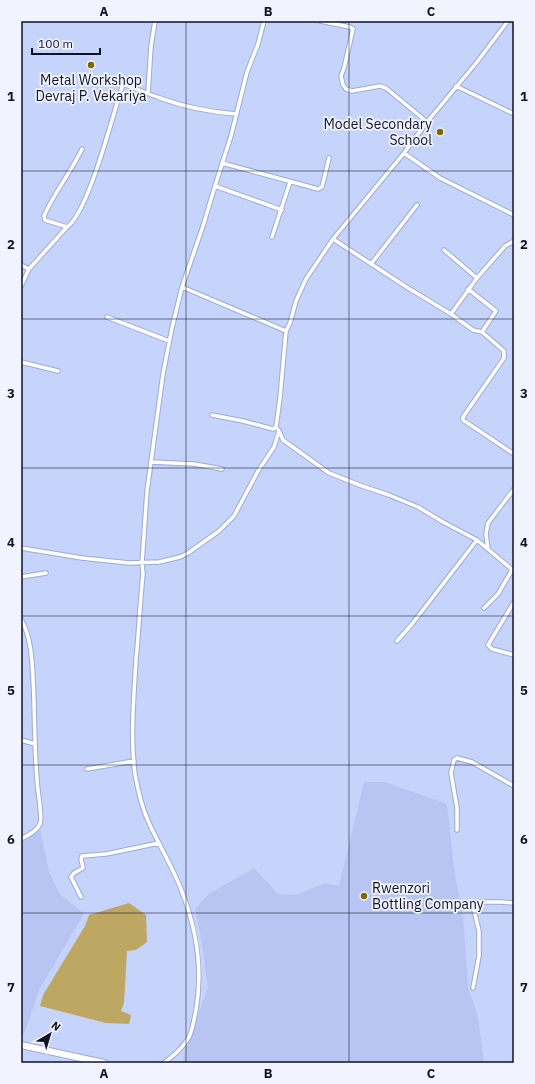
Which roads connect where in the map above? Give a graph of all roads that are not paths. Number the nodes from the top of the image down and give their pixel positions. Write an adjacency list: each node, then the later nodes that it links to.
1 (155, 21): 6 (street)
2 (264, 21): 7 (street)
3 (320, 21): 9 (street)
4 (508, 21): 5 (street)
5 (456, 86): 8 (street); 9 (street)
6 (148, 93): 7 (street); 19 (street)
7 (236, 114): 13 (street)
8 (514, 114)
9 (427, 122): 11 (street)
10 (82, 149): 19 (street)
11 (404, 153): 18 (street); 21 (street)
12 (329, 158): 14 (street)
13 (222, 164): 14 (street); 15 (street)
14 (290, 182): 17 (street)
15 (215, 186): 17 (street); 29 (street)
16 (417, 205): 24 (street)
17 (282, 210): 20 (street)
18 (514, 214)
19 (67, 227): 26 (street)
20 (272, 237)
21 (333, 239): 24 (street); 33 (street)
22 (514, 241): 27 (street)
23 (444, 250): 27 (street)
24 (371, 264): 31 (street)
25 (21, 265): 26 (street)
26 (29, 269): 28 (street)
27 (477, 278): 30 (street)
28 (21, 286)
29 (182, 288): 33 (street); 35 (street)
30 (468, 289): 31 (street); 34 (street)
31 (451, 314): 34 (street)
32 (107, 317): 35 (street)
33 (286, 331): 39 (street)
34 (482, 332): 41 (street)
35 (169, 341): 42 (street)
36 (21, 362): 37 (street)
37 (58, 371)
38 (212, 415): 39 (street)
39 (276, 427): 40 (street)
40 (279, 431): 45 (street); 48 (street)
41 (514, 454)
42 (151, 462): 43 (street); 48 (street)
43 (222, 469)
44 (514, 488): 47 (street)
45 (477, 540): 47 (street); 55 (street)
46 (21, 548): 48 (street)
47 (488, 549): 49 (street)
48 (142, 563): 59 (street)
49 (513, 571): 53 (street)
50 (46, 573): 51 (street)
51 (21, 577)
52 (514, 602): 56 (street)
53 (484, 608)
54 (21, 619): 58 (street)
55 (397, 641)
56 (514, 655)
57 (21, 740): 58 (street)
58 (35, 744): 63 (street)
59 (134, 761): 60 (street); 64 (street)
60 (87, 769)
61 (514, 786): 62 (street)
62 (457, 830)
63 (21, 839)
64 (158, 843): 65 (street); 70 (street)
65 (81, 897)
66 (514, 903): 67 (street)
67 (473, 988)
68 (21, 1045): 69 (highway)
69 (104, 1063)
70 (164, 1063)

